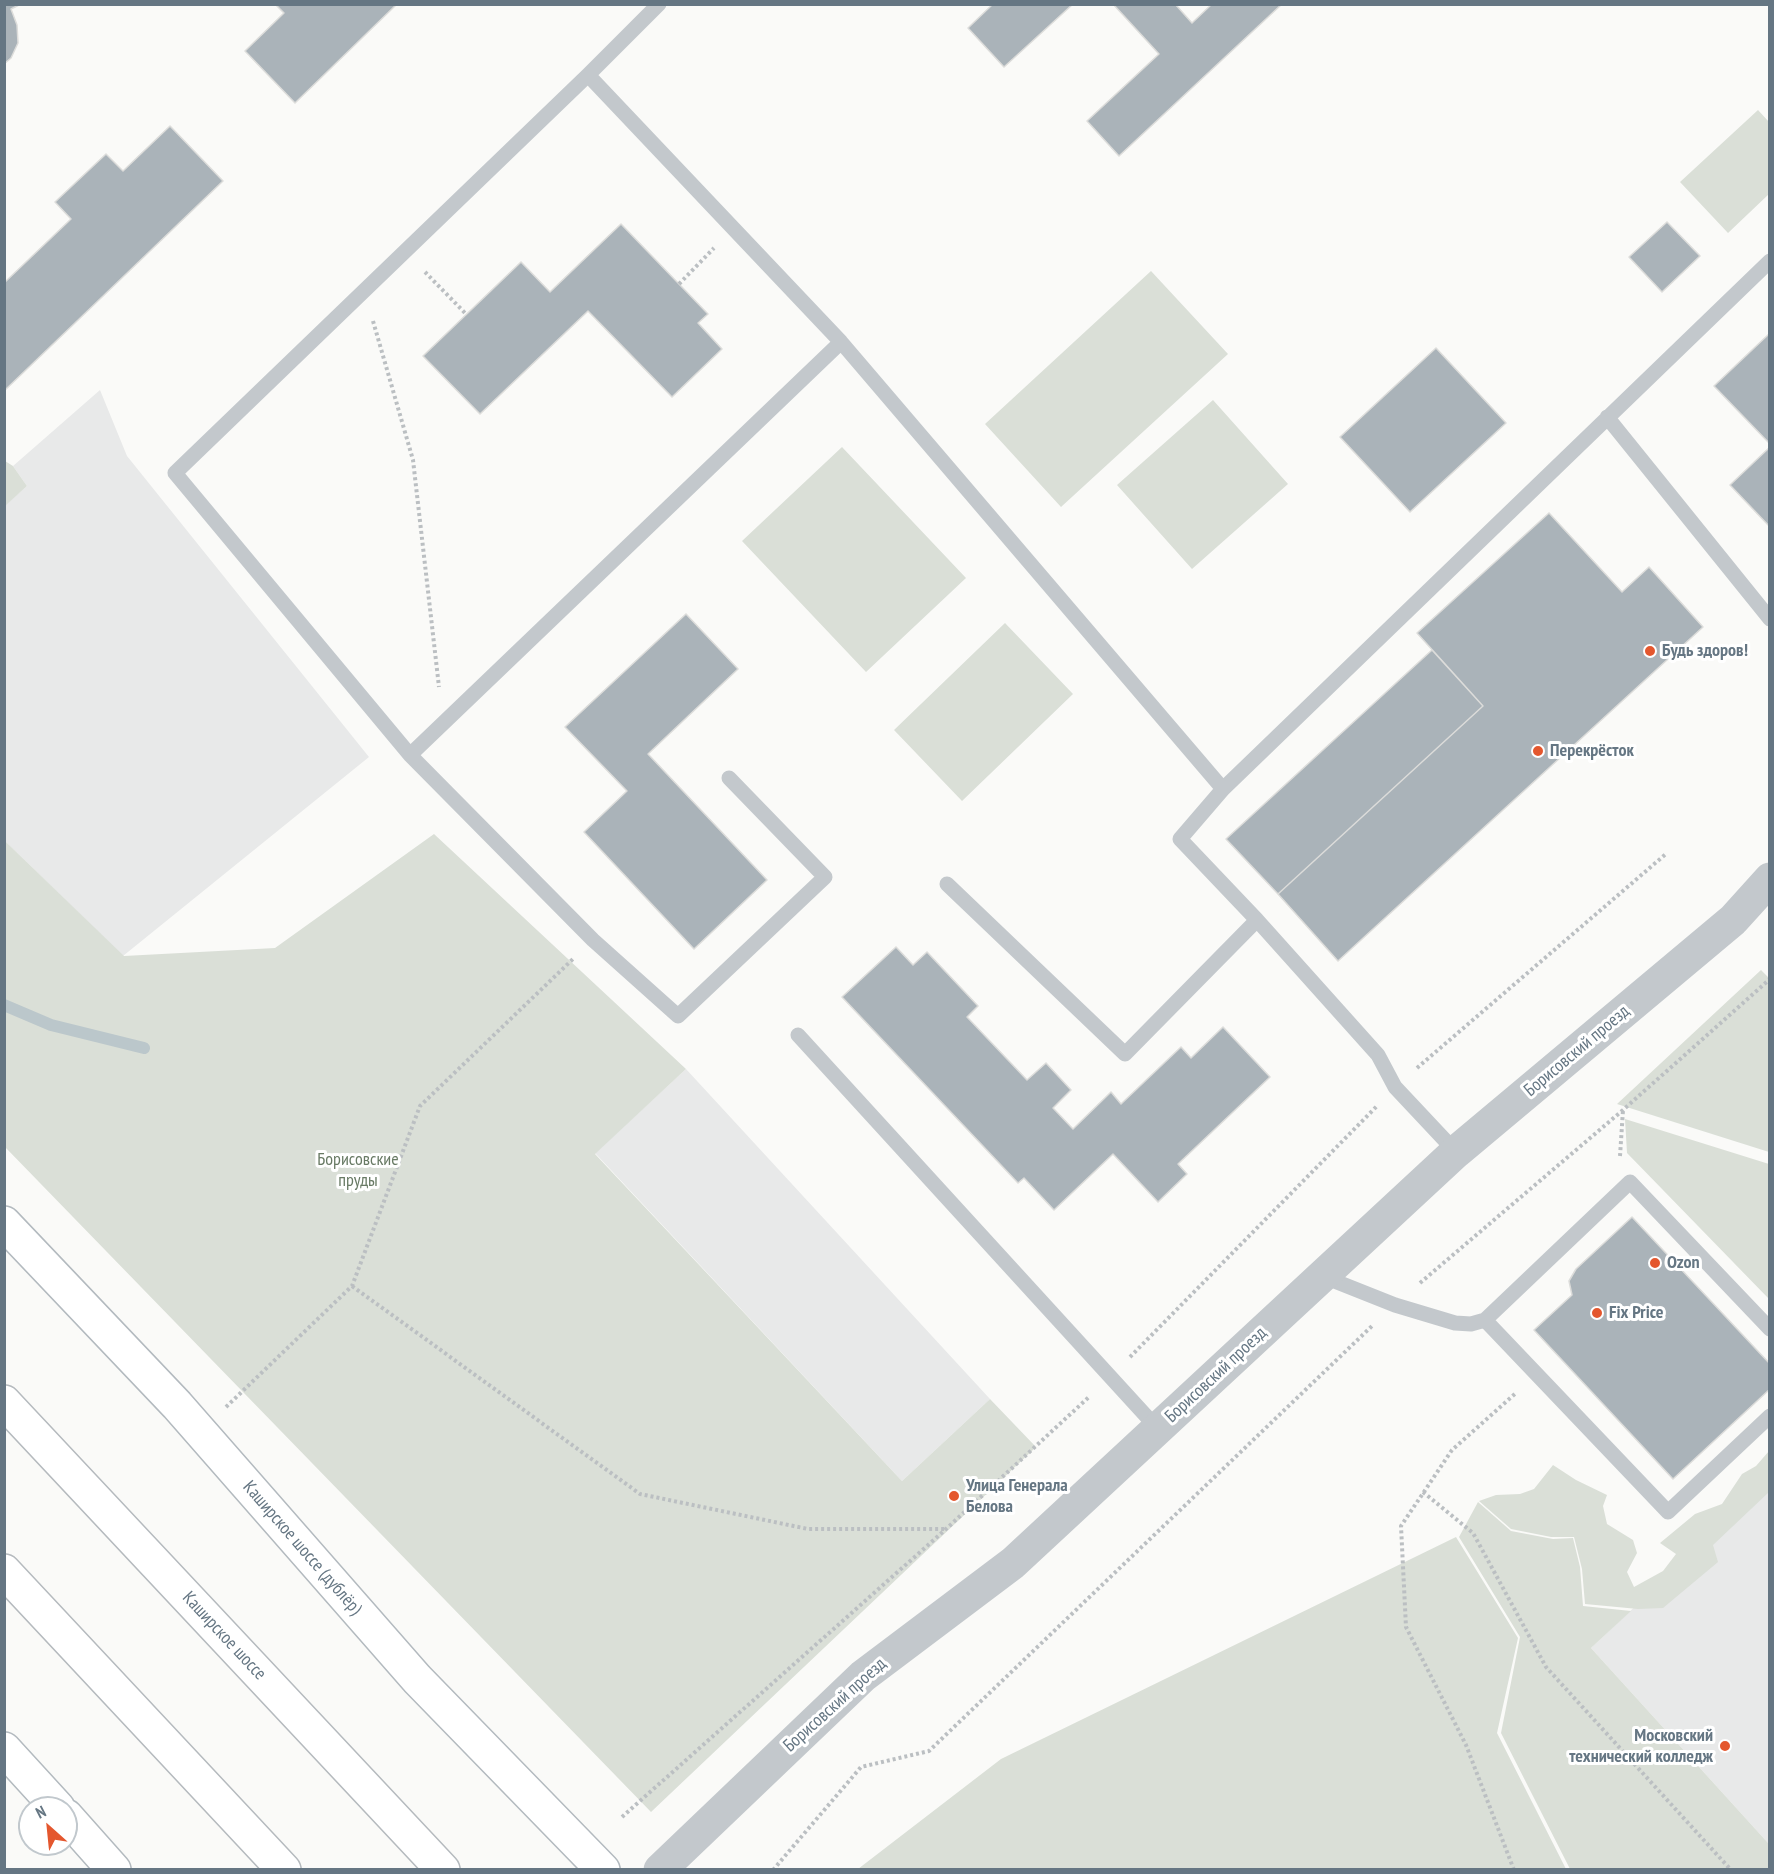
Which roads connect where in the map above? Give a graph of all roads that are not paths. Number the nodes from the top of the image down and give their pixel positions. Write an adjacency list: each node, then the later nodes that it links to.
1 (659, 4): 2 (lane)
2 (588, 75): 4 (lane); 7 (lane)
3 (1770, 261): 5 (lane)
4 (841, 342): 7 (lane); 9 (lane)
5 (1606, 417): 6 (lane); 9 (lane)
6 (1770, 619)
7 (410, 755): 8 (lane)
8 (729, 778)
9 (1223, 789): 12 (lane)
10 (1770, 879): 14 (street, Борисовский проезд)
11 (947, 884): 12 (lane)
12 (1257, 920): 14 (lane)
13 (798, 1035): 21 (lane)
14 (1456, 1152): 16 (street, Борисовский проезд)
15 (4, 1223): 29 (main road, Каширское шоссе (дублёр))
16 (1322, 1276): 17 (lane); 21 (street, Борисовский проезд)
17 (1485, 1320): 18 (lane); 20 (lane)
18 (1770, 1329)
19 (4, 1402): 28 (main road, Каширское шоссе)
20 (1770, 1416)
21 (1158, 1429): 30 (street, Борисовский проезд)
22 (4, 1571): 27 (main road)
23 (4, 1749): 24 (main road)
24 (47, 1796)
25 (78, 1829): 26 (main road)
26 (114, 1869)
27 (284, 1869)
28 (443, 1869)
29 (603, 1869)
30 (660, 1869)

